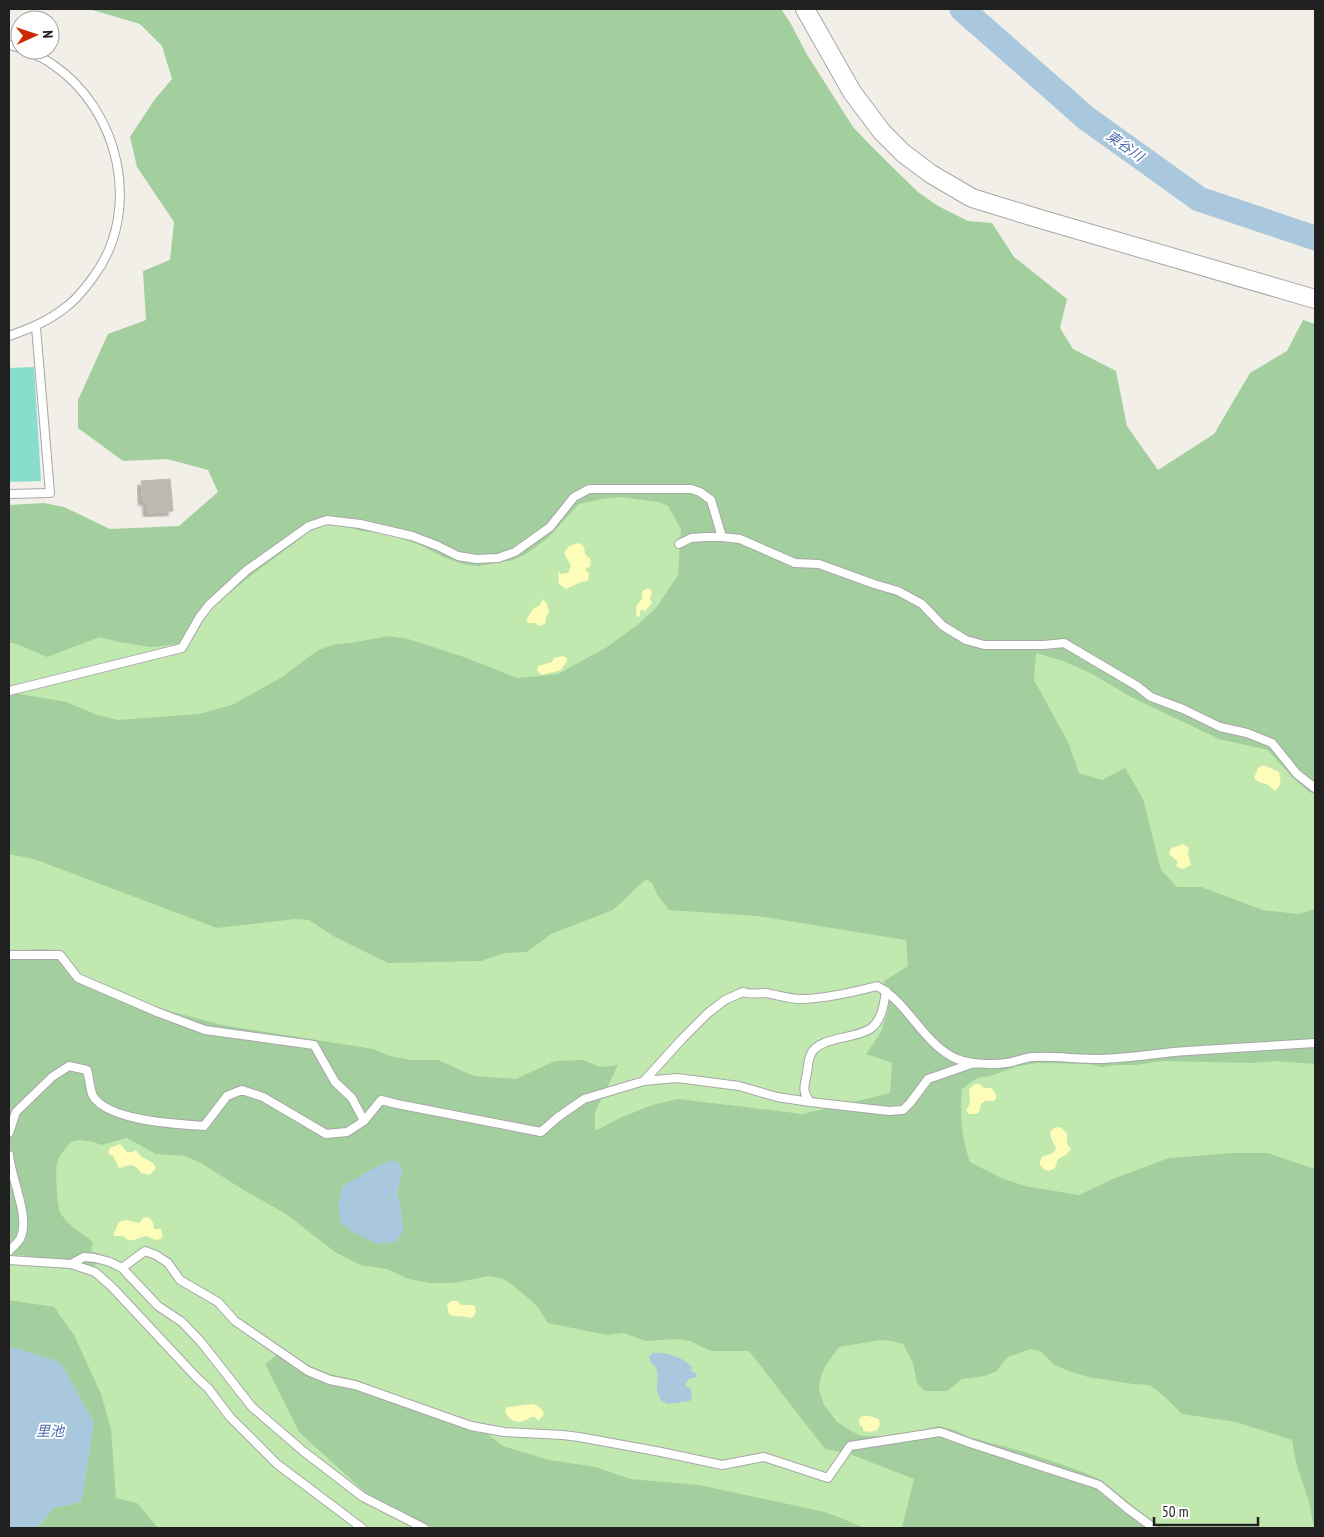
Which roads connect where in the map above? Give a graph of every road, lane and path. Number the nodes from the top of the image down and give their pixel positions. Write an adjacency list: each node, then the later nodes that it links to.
1 (805, 9): 3 (street)
2 (44, 60): 4 (lane)
3 (1315, 298)
4 (36, 327): 5 (lane); 6 (lane)
5 (9, 336)
6 (9, 494)
7 (722, 537): 8 (lane); 9 (lane); 10 (lane)
8 (679, 544)
9 (9, 691)
10 (1315, 788)
11 (9, 955): 17 (lane)
12 (886, 991): 14 (lane); 15 (lane); 16 (lane)
13 (1315, 1043): 14 (lane)
14 (973, 1063): 16 (lane)
15 (644, 1081): 16 (lane); 17 (lane)
16 (810, 1102)
17 (364, 1121): 18 (lane)
18 (9, 1133)
19 (9, 1155): 20 (lane)
20 (9, 1251)
21 (9, 1260): 22 (lane)
22 (71, 1264): 23 (lane); 24 (lane)
23 (122, 1268): 25 (lane); 26 (lane)
24 (362, 1528)
25 (424, 1528)
26 (1154, 1528)

